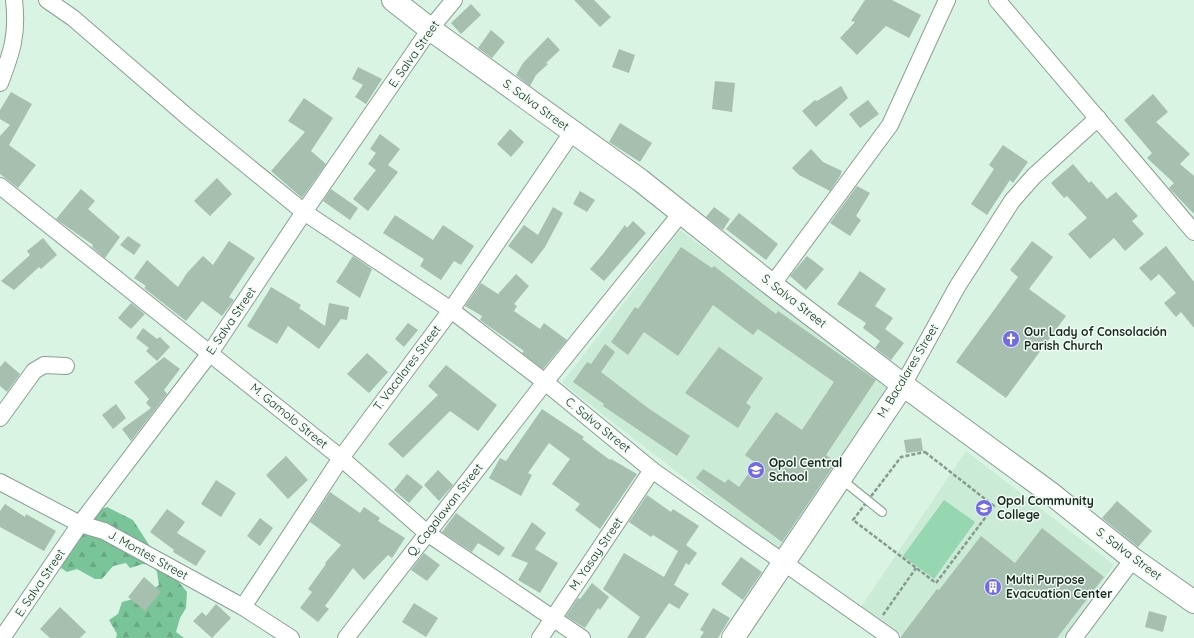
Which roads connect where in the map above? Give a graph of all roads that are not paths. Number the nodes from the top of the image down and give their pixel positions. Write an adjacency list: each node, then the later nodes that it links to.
1 (14, 0): 8 (street)
2 (47, 0): 12 (street, C. Salva Street)
3 (394, 0): 7 (street, S. Salva Street)
4 (454, 0): 7 (street, E. Salva Street)
5 (946, 0): 15 (street)
6 (997, 0): 9 (street)
7 (430, 29): 10 (street, S. Salva Street); 12 (street, E. Salva Street)
8 (0, 83)
9 (1098, 118): 14 (street); 20 (street, M. Bacalares Street)
10 (574, 131): 13 (street, S. Salva Street); 16 (street, T. Vacalares Street)
11 (0, 186): 17 (street, M. Gamolo Street)
12 (304, 212): 16 (street, C. Salva Street); 17 (street, E. Salva Street)
13 (682, 212): 15 (street, S. Salva Street); 19 (street, Q. Cagalawan Street)
14 (1194, 232)
15 (772, 285): 20 (street, S. Salva Street)
16 (451, 310): 19 (street, C. Salva Street); 22 (street, T. Vacalares Street)
17 (210, 353): 22 (street, M. Gamolo Street); 27 (street, E. Salva Street)
18 (66, 366): 21 (street)
19 (545, 382): 23 (street, C. Salva Street); 28 (street, Q. Cagalawan Street)
20 (903, 385): 24 (street, M. Bacalares Street); 29 (street, S. Salva Street)
21 (0, 418)
22 (341, 458): 28 (street, M. Gamolo Street); 32 (street, T. Vacalares Street)
23 (652, 470): 30 (street, C. Salva Street); 33 (street, M. Yasay Street)
24 (840, 478): 26 (lane); 30 (street, M. Bacalares Street)
25 (0, 482): 27 (street, J. Montes Street)
26 (882, 512)
27 (80, 524): 32 (street, J. Montes Street); 35 (street, E. Salva Street)
28 (428, 533): 33 (street, M. Gamolo Street); 37 (street, Q. Cagalawan Street)
29 (1133, 559): 31 (street, S. Salva Street); 41 (street)
30 (784, 562): 34 (street, C. Salva Street); 40 (street, M. Bacalares Street)
31 (1194, 602)
32 (243, 607): 36 (street, J. Montes Street)
33 (553, 618): 38 (street, M. Yasay Street); 39 (street, M. Gamolo Street)
34 (889, 637)
35 (2, 638)
36 (291, 638)
37 (346, 638)
38 (540, 638)
39 (582, 638)
40 (733, 638)
41 (1074, 638)

